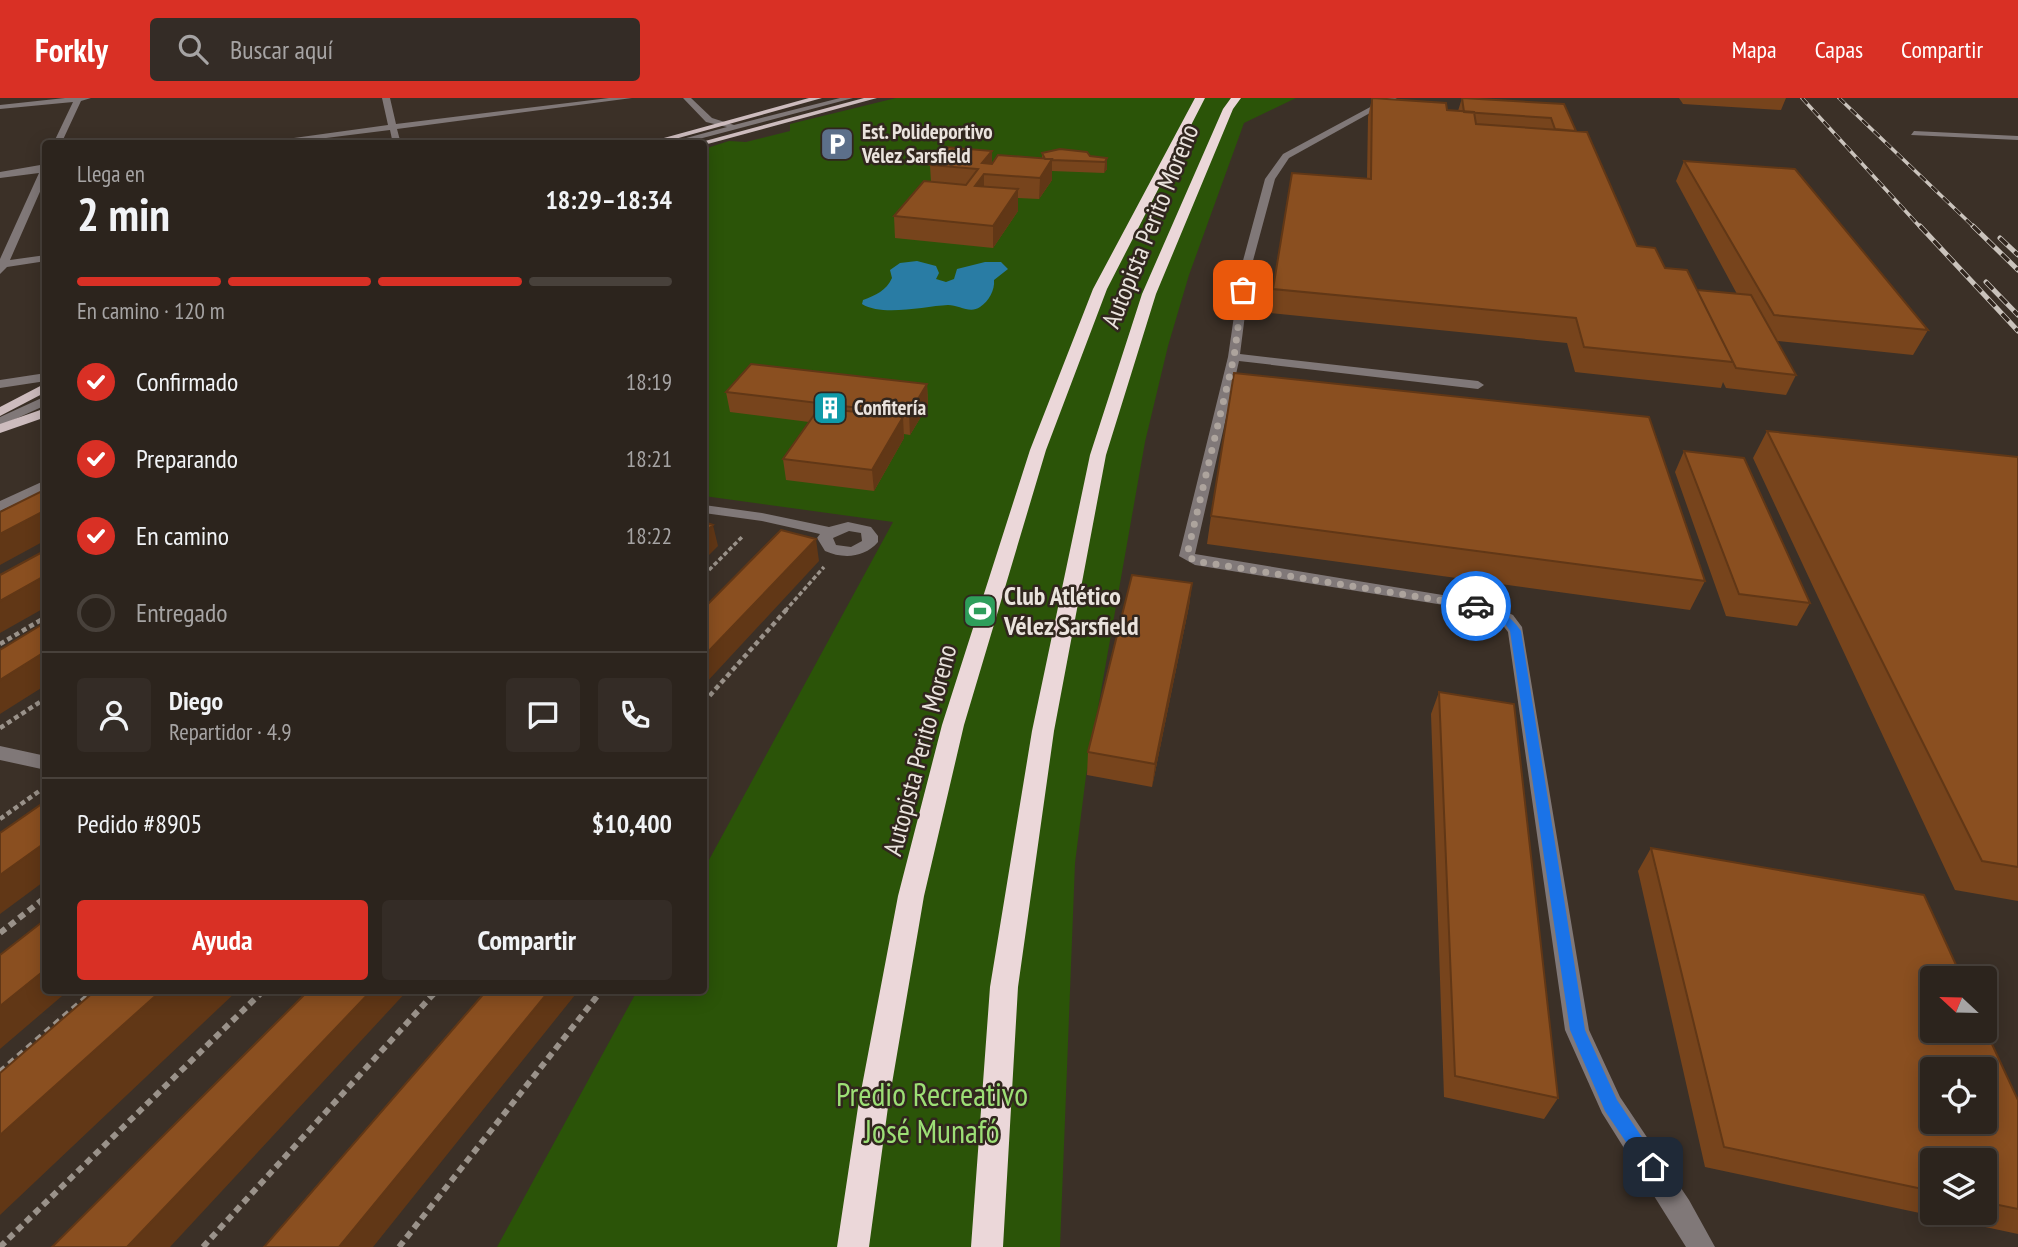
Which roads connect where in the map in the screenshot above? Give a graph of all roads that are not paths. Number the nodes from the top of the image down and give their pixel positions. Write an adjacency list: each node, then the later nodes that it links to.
1 (78, 98): 2 (street); 12 (street); 19 (street)
2 (87, 98)
3 (386, 98): 14 (street)
4 (628, 98): 14 (street)
5 (687, 98): 13 (street)
6 (818, 98): 13 (main road)
7 (849, 98): 15 (street)
8 (873, 98): 16 (main road)
9 (1200, 98): 46 (highway, Autopista Perito Moreno)
10 (1236, 98): 47 (highway, Autopista Perito Moreno)
11 (1393, 98): 30 (street)
12 (0, 107)
13 (719, 122): 15 (street); 22 (main road)
14 (392, 126): 20 (street); 21 (street)
15 (732, 126): 16 (street); 23 (street)
16 (747, 129): 24 (main road)
17 (1914, 133): 18 (street)
18 (2018, 138)
19 (59, 140)
20 (285, 140)
21 (396, 140)
22 (659, 140)
23 (682, 140)
24 (707, 141)
25 (42, 169): 26 (street)
26 (0, 175)
27 (42, 176): 29 (street)
28 (42, 259): 29 (street)
29 (1, 267)
30 (1234, 357): 33 (street); 48 (street)
31 (42, 378): 32 (street)
32 (0, 384)
33 (1478, 385)
34 (42, 389): 36 (main road)
35 (42, 402): 38 (street)
36 (0, 412)
37 (42, 413): 39 (main road)
38 (0, 422)
39 (0, 429)
40 (42, 486): 41 (street)
41 (0, 507)
42 (707, 509): 43 (street)
43 (830, 532): 43 (street)
44 (0, 753): 45 (street)
45 (42, 762)
46 (853, 1247)
47 (987, 1247)
48 (1702, 1247)

